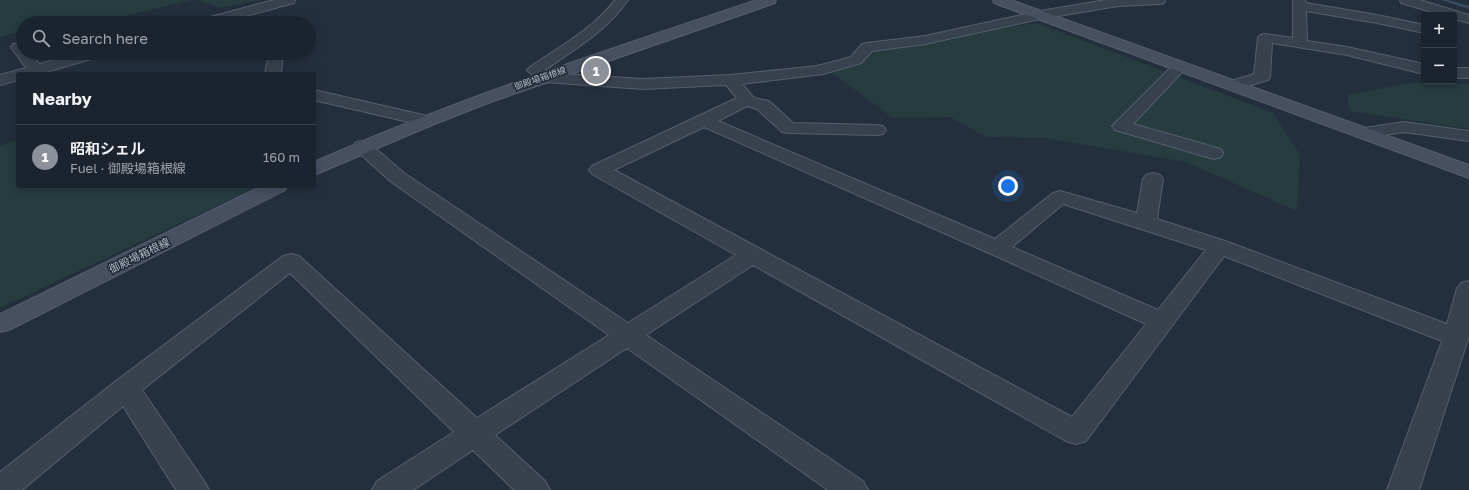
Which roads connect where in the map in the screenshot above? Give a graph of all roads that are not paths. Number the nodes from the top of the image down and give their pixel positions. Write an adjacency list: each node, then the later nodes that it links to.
1 (289, 0): 8 (street)
2 (622, 0): 25 (street)
3 (770, 0): 25 (main road, 御殿場箱根線)
4 (999, 0): 9 (main road)
5 (1159, 0): 9 (street)
6 (1406, 0): 12 (street)
7 (1299, 3): 13 (street); 14 (street)
8 (249, 11): 10 (street); 11 (street)
9 (1040, 15): 18 (main road); 27 (street)
10 (230, 16)
11 (256, 16)
12 (1466, 27)
13 (1421, 28)
14 (1300, 44): 19 (street); 28 (street)
15 (24, 60): 20 (street)
16 (72, 60): 20 (street)
17 (275, 60): 21 (street)
18 (1180, 66): 28 (main road); 37 (street)
19 (1421, 68)
20 (29, 72)
21 (273, 72)
22 (1457, 72): 23 (street)
23 (1469, 73)
24 (16, 76): 26 (street)
25 (544, 77): 27 (street); 31 (main road, 御殿場箱根線)
26 (0, 80)
27 (730, 80): 30 (street)
28 (1234, 85): 34 (main road)
29 (316, 95): 31 (street)
30 (744, 100): 32 (street); 33 (street)
31 (426, 121): 36 (main road, 御殿場箱根線)
32 (704, 121): 44 (street); 45 (street)
33 (877, 130)
34 (1365, 133): 35 (street); 39 (main road)
35 (1469, 136)
36 (362, 146): 38 (main road, 御殿場箱根線); 49 (street)
37 (1214, 154)
38 (316, 168)
39 (1469, 172)
40 (1153, 179): 42 (street)
41 (274, 188): 48 (main road, 御殿場箱根線)
42 (1146, 222): 43 (street); 44 (street)
43 (1220, 247): 47 (street); 50 (street)
44 (997, 248): 47 (street)
45 (752, 255): 47 (street); 49 (street)
46 (1469, 288): 50 (street)
47 (1163, 322)
48 (0, 324)
49 (628, 336): 52 (street); 57 (street)
50 (1456, 337): 58 (street)
51 (126, 388): 52 (street); 53 (street); 54 (street)
52 (474, 434): 55 (street); 56 (street)
53 (0, 490)
54 (193, 490)
55 (388, 490)
56 (534, 490)
57 (852, 490)
58 (1403, 490)

